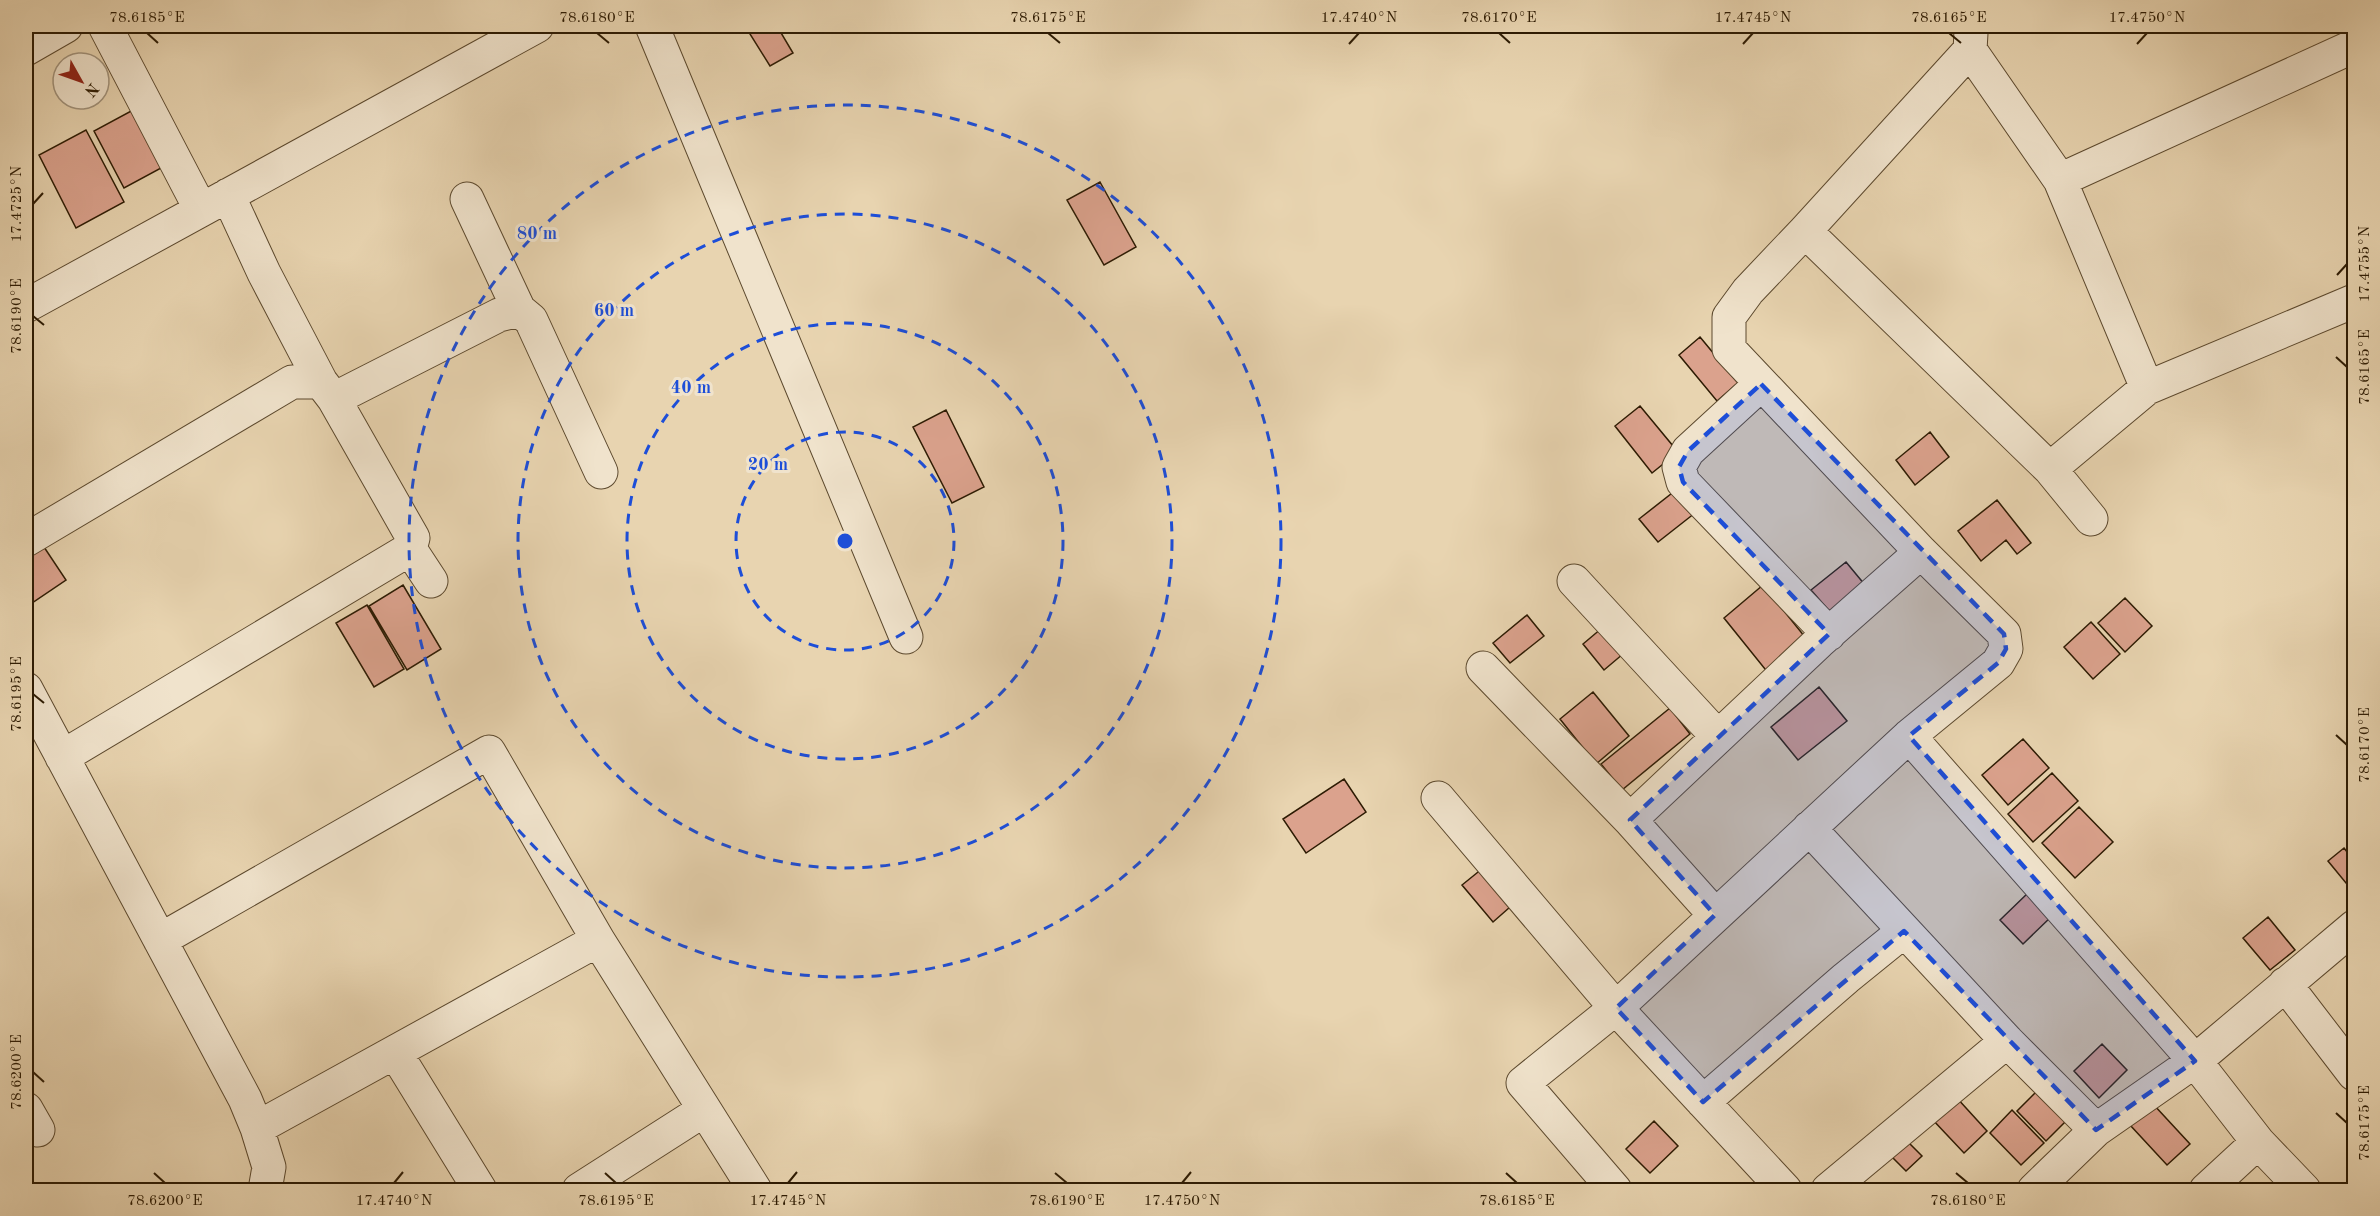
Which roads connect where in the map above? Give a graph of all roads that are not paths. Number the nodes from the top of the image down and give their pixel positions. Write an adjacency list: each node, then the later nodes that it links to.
1 (66, 26): 7 (street)
2 (105, 26): 10 (street)
3 (537, 26): 10 (street)
4 (652, 26): 27 (street)
5 (1970, 38): 8 (street); 11 (street)
6 (2355, 46): 8 (street)
7 (26, 49)
8 (2060, 180): 16 (street)
9 (468, 199): 14 (street)
10 (215, 202): 13 (street); 17 (street)
11 (1805, 231): 15 (street); 18 (street)
12 (2355, 301): 16 (street)
13 (26, 306)
14 (519, 310): 17 (street); 19 (street)
15 (1761, 384): 23 (street); 26 (street)
16 (2147, 388): 18 (street)
17 (328, 390): 21 (street); 22 (street)
18 (2050, 469): 20 (street)
19 (601, 472)
20 (2091, 519)
21 (26, 540)
22 (410, 549): 24 (street); 32 (street)
23 (1921, 552): 26 (street); 30 (street)
24 (432, 581)
25 (1574, 581): 31 (street)
26 (1829, 634): 31 (street)
27 (906, 638)
28 (1483, 668): 34 (street)
29 (26, 689): 32 (street)
30 (1909, 736): 35 (street); 45 (street)
31 (1718, 737): 34 (street)
32 (62, 757): 40 (street)
33 (1438, 798): 42 (street)
34 (1630, 820): 36 (street)
35 (1809, 828): 36 (street); 38 (street)
36 (1715, 915): 42 (street)
37 (2355, 927): 41 (street)
38 (1904, 932): 43 (street); 47 (street)
39 (598, 939): 40 (street); 44 (street); 48 (street)
40 (160, 940): 49 (street)
41 (2285, 984): 45 (street); 46 (street)
42 (1616, 1008): 47 (street); 56 (street)
43 (2007, 1041): 50 (street); 58 (street)
44 (395, 1052): 49 (street); 53 (street)
45 (2195, 1061): 50 (street); 51 (street)
46 (2355, 1074)
47 (1703, 1102): 57 (street)
48 (704, 1110): 54 (street); 55 (street)
49 (257, 1128): 52 (street)
50 (2096, 1130): 59 (street)
51 (2258, 1142): 60 (street); 61 (street)
52 (265, 1191)
53 (480, 1191)
54 (579, 1191)
55 (755, 1191)
56 (1615, 1191)
57 (1785, 1191)
58 (1828, 1191)
59 (2034, 1191)
60 (2206, 1191)
61 (2304, 1191)

